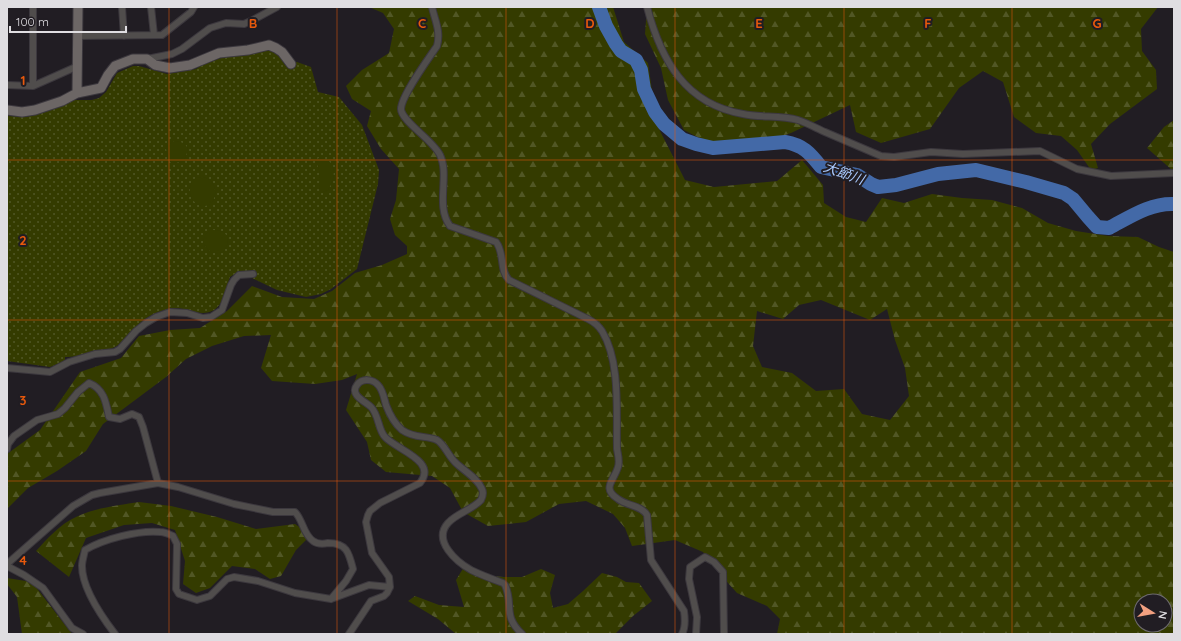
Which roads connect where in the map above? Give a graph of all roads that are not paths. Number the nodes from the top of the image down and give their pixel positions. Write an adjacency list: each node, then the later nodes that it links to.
1 (33, 7): 16 (street)
2 (78, 7): 10 (street)
3 (122, 7): 11 (street)
4 (151, 7): 9 (street)
5 (194, 7): 9 (street)
6 (277, 7): 12 (street)
7 (432, 7): 31 (street)
8 (647, 7): 19 (street)
9 (154, 35): 11 (street)
10 (78, 36): 11 (street); 14 (street)
11 (124, 36)
12 (146, 60): 13 (street); 17 (street)
13 (290, 64)
14 (78, 66): 16 (street); 17 (street)
15 (7, 85): 16 (street)
16 (33, 86)
17 (77, 93): 18 (street)
18 (7, 110)
19 (1174, 173)
20 (253, 274): 21 (street)
21 (7, 368)
22 (7, 449): 23 (street)
23 (158, 483): 24 (street); 26 (street)
24 (7, 565): 27 (street)
25 (390, 587): 26 (street); 29 (street); 30 (street)
26 (332, 599): 28 (street)
27 (83, 634)
28 (114, 634)
29 (349, 634)
30 (522, 634)
31 (682, 634)
32 (696, 634): 33 (street)
33 (724, 634)

